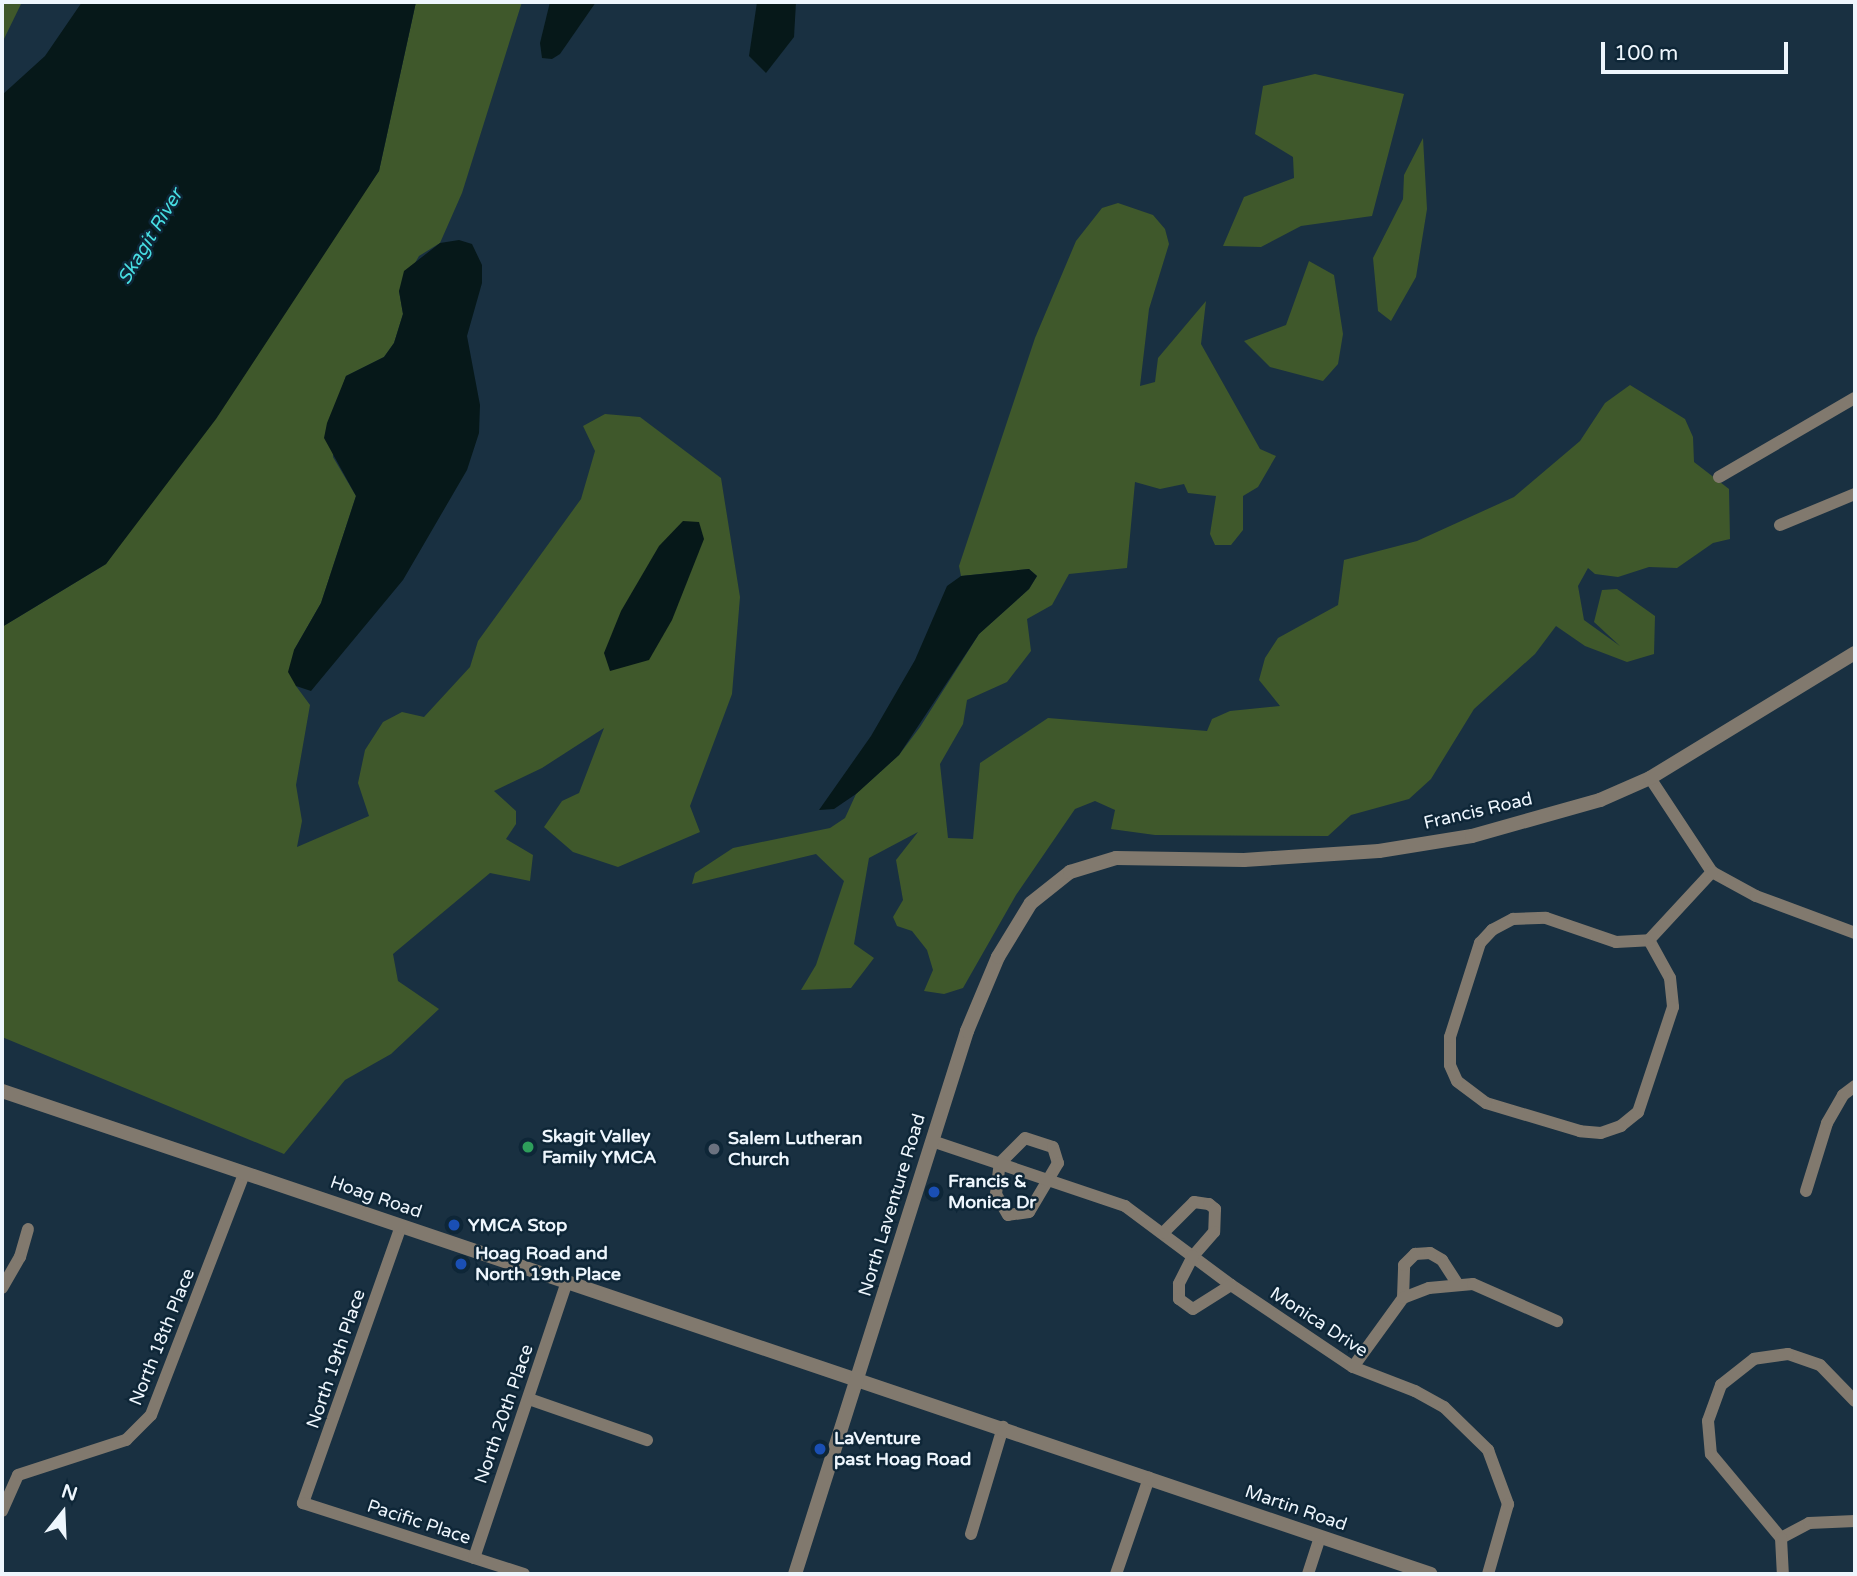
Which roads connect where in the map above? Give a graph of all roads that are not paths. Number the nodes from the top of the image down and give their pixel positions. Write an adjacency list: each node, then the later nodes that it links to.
1 (1855, 398): 2 (street)
2 (1718, 477)
3 (1855, 494): 4 (street)
4 (1780, 525)
5 (1855, 653): 6 (street, Francis Road)
6 (1650, 778): 7 (street, Francis Road); 8 (street)
7 (1070, 872): 13 (street, North Laventure Road)
8 (1712, 872): 9 (street); 10 (street)
9 (1855, 933)
10 (1649, 940): 10 (street)
11 (1855, 1086): 17 (street)
12 (2, 1091): 15 (street, Hoag Road)
13 (932, 1141): 14 (street, Monica Drive); 29 (street, North Laventure Road)
14 (1000, 1163): 16 (street, Monica Drive); 16 (street); 16 (street)
15 (244, 1174): 18 (street, Hoag Road); 36 (street, North 18th Place)
16 (1049, 1180): 20 (street, Monica Drive)
17 (1807, 1191)
18 (401, 1226): 22 (street, Hoag Road); 35 (street, North 19th Place)
19 (28, 1229): 25 (street)
20 (1163, 1233): 21 (street, Monica Drive); 21 (street)
21 (1193, 1256): 24 (street, Monica Drive); 24 (street)
22 (567, 1282): 29 (street, Hoag Road); 30 (street, North 20th Place)
23 (1457, 1283): 26 (street); 26 (street); 27 (street)
24 (1231, 1285): 28 (street, Monica Drive)
25 (2, 1288)
26 (1403, 1298): 28 (street)
27 (1557, 1321)
28 (1353, 1367): 47 (street, Monica Drive)
29 (858, 1379): 32 (street, Martin Road); 43 (street, North Laventure Road)
30 (529, 1399): 33 (street); 41 (street, North 20th Place)
31 (1855, 1401): 40 (street)
32 (1003, 1427): 34 (street, Martin Road); 38 (street)
33 (647, 1440)
34 (1149, 1478): 39 (street, Martin Road); 44 (street)
35 (303, 1503): 41 (street, Pacific Place)
36 (2, 1511)
37 (1855, 1521): 40 (street)
38 (971, 1534)
39 (1320, 1537): 45 (street); 46 (street, Martin Road)
40 (1781, 1538): 48 (street)
41 (474, 1558): 42 (street, Pacific Place)
42 (524, 1574)
43 (794, 1574)
44 (1116, 1574)
45 (1308, 1574)
46 (1431, 1574)
47 (1488, 1574)
48 (1783, 1574)

